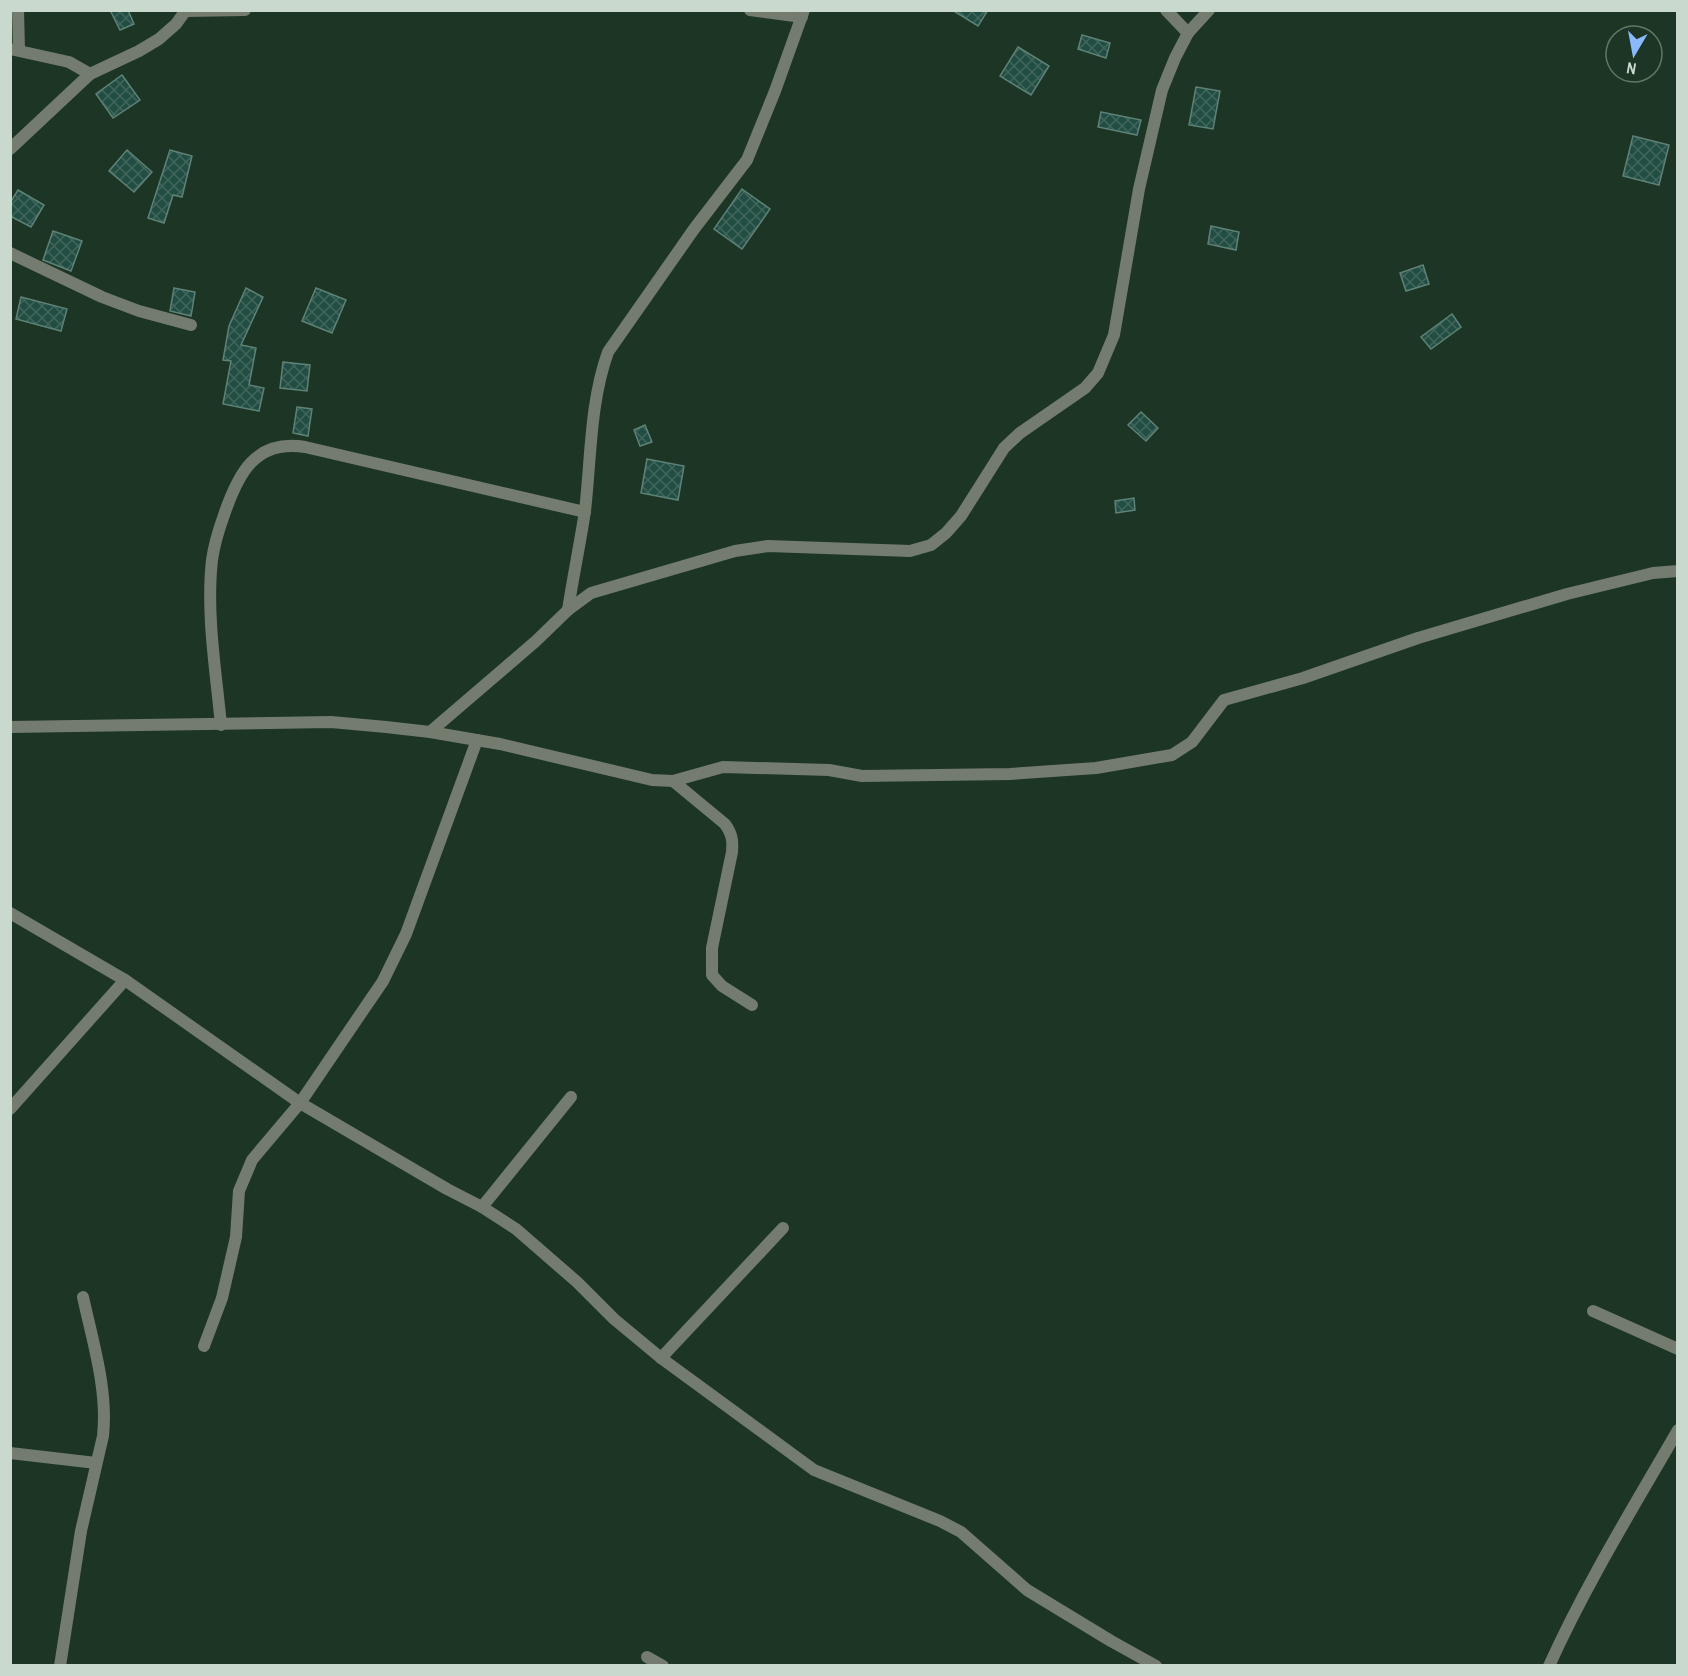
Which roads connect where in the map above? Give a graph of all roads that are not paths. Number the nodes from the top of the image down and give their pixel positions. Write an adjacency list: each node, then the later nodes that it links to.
1 (18, 10): 9 (street)
2 (245, 10): 6 (street)
3 (750, 10): 7 (street)
4 (1166, 10): 8 (street)
5 (1209, 10): 8 (street)
6 (186, 11): 10 (street)
7 (803, 14): 14 (street)
8 (1188, 33): 16 (street)
9 (15, 50): 10 (street)
10 (90, 74): 11 (street)
11 (10, 149)
12 (10, 253): 13 (street)
13 (191, 326)
14 (585, 512): 16 (street); 17 (street)
15 (1677, 571): 21 (street)
16 (568, 610): 19 (street)
17 (221, 725): 18 (street); 19 (street)
18 (10, 727)
19 (430, 732): 20 (street)
20 (477, 740): 21 (street); 26 (street)
21 (673, 782): 24 (street)
22 (10, 913): 23 (street)
23 (125, 980): 26 (street); 27 (street)
24 (752, 1005)
25 (571, 1097): 28 (street)
26 (300, 1103): 28 (street); 32 (street)
27 (10, 1109)
28 (482, 1207): 34 (street)
29 (783, 1228): 34 (street)
30 (83, 1297): 37 (street)
31 (1593, 1311): 33 (street)
32 (204, 1346)
33 (1677, 1349)
34 (661, 1358): 41 (street)
35 (1677, 1430): 42 (street)
36 (10, 1453): 37 (street)
37 (96, 1463): 39 (street)
38 (647, 1657): 40 (street)
39 (60, 1665)
40 (663, 1665)
41 (1156, 1665)
42 (1549, 1665)

